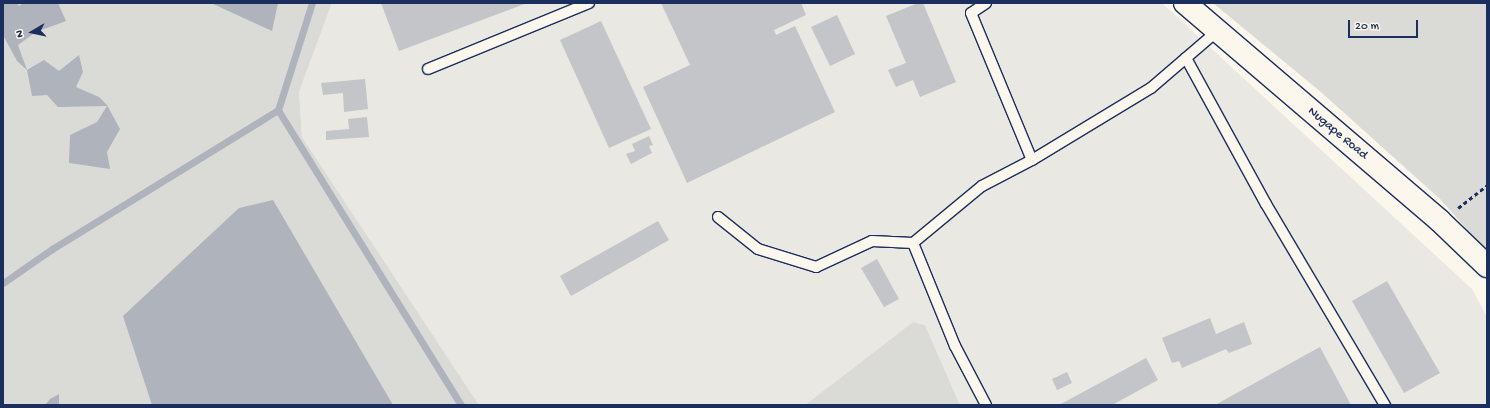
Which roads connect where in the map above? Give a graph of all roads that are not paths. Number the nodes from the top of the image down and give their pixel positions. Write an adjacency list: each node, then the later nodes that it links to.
1 (589, 3): 6 (lane)
2 (986, 3): 7 (lane)
3 (1185, 3): 4 (main road, Nugape Road)
4 (1216, 32): 5 (lane); 10 (main road, Nugape Road)
5 (1186, 58): 7 (lane); 12 (lane)
6 (428, 69)
7 (1032, 160): 9 (lane)
8 (718, 217): 9 (lane)
9 (914, 243): 11 (lane)
10 (1487, 266)
11 (986, 405)
12 (1385, 405)

